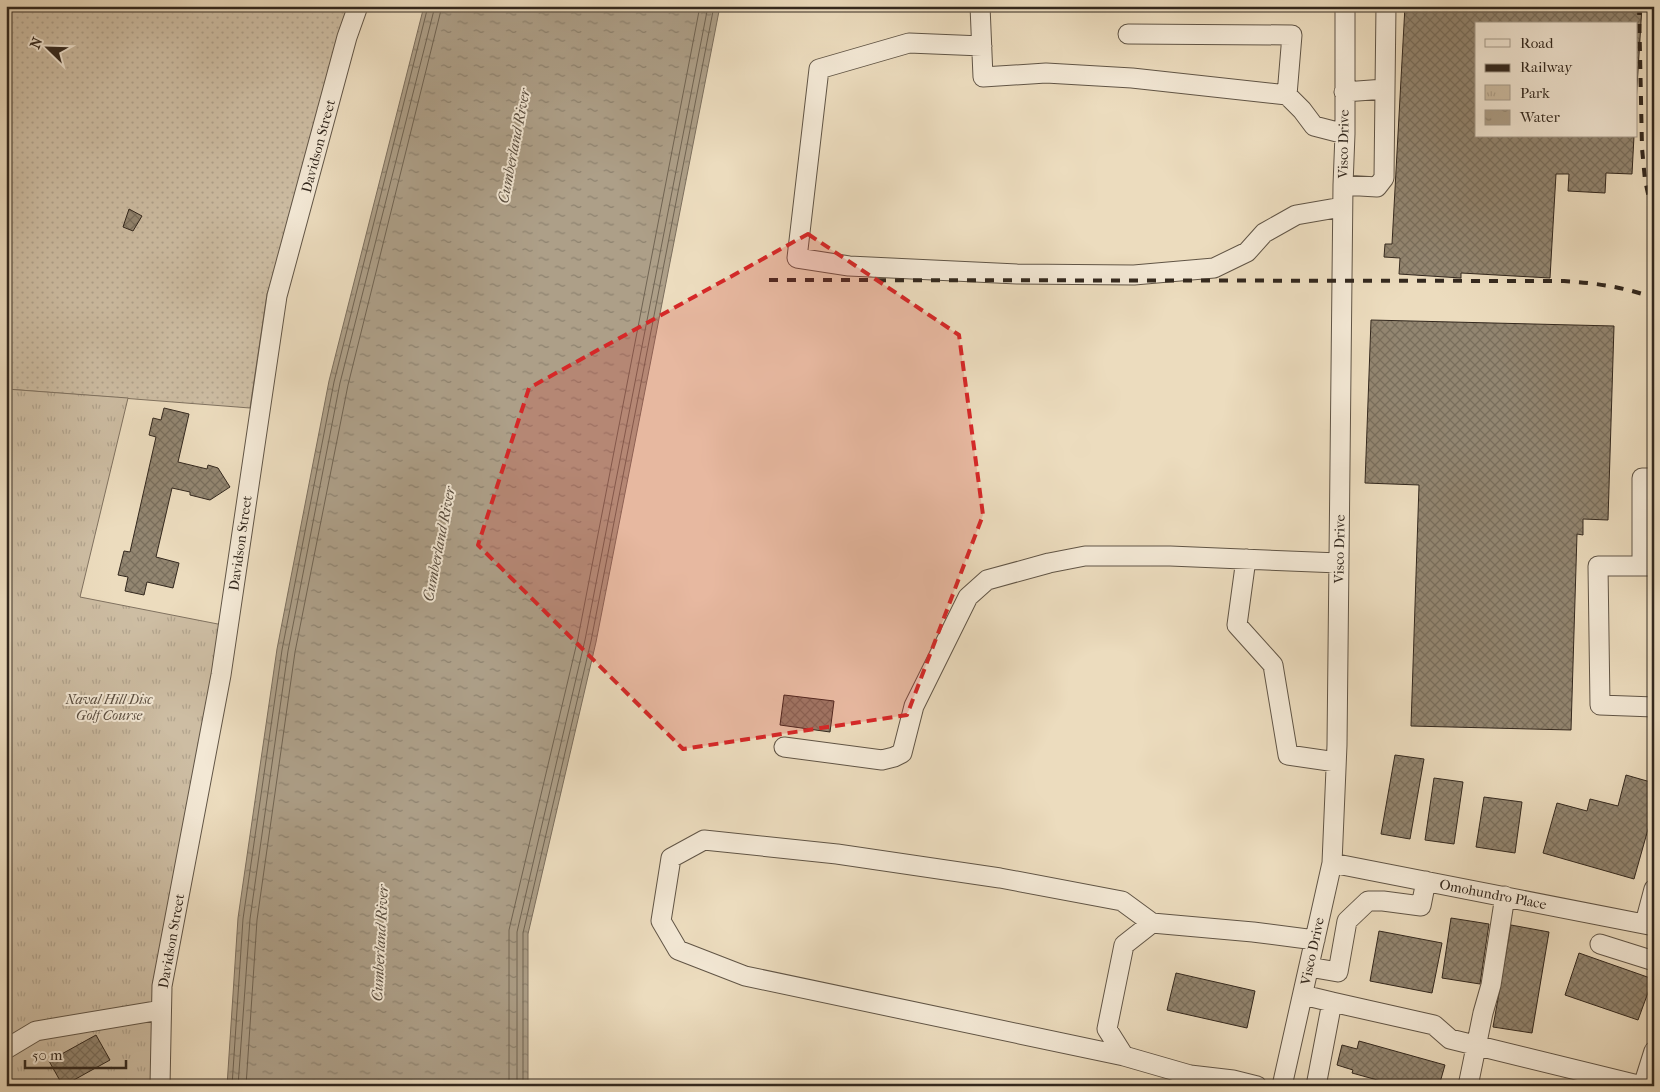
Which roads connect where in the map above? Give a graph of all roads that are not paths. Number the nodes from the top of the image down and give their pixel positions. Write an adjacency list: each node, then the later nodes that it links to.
1 (358, 6): 32 (street, Davidson Street)
2 (980, 6): 6 (street)
3 (1345, 6): 8 (street, Visco Drive)
4 (1386, 6): 7 (street)
5 (1128, 34): 9 (street)
6 (982, 46): 9 (street); 12 (street)
7 (1385, 89): 8 (street); 11 (street)
8 (1344, 92): 10 (street, Visco Drive)
9 (1287, 95): 10 (street)
10 (1345, 134): 11 (street, Visco Drive)
11 (1343, 185): 12 (street, Visco Drive)
12 (1342, 207): 15 (street, Visco Drive)
13 (1654, 478): 16 (street)
14 (1246, 559): 15 (street); 18 (street); 19 (street)
15 (1339, 563): 19 (street, Visco Drive)
16 (1648, 566): 17 (street)
17 (1654, 707)
18 (784, 747)
19 (1336, 762): 20 (street, Visco Drive)
20 (1332, 863): 21 (street, Omohundro Place); 26 (street, Visco Drive)
21 (1426, 881): 23 (street, Omohundro Place); 29 (street)
22 (1654, 889): 25 (street)
23 (1505, 896): 25 (street, Omohundro Place); 33 (street)
24 (1152, 922): 26 (street); 36 (street); 36 (street)
25 (1650, 924)
26 (1315, 940): 29 (street, Visco Drive)
27 (1600, 944): 28 (street)
28 (1654, 961)
29 (1309, 966): 30 (street, Visco Drive)
30 (1303, 995): 31 (street); 39 (street, Visco Drive)
31 (1332, 1002): 33 (street); 40 (street)
32 (160, 1010): 34 (street); 37 (street, Davidson Street)
33 (1476, 1044): 41 (street); 42 (street)
34 (6, 1049)
35 (1654, 1051): 42 (street)
36 (1124, 1056): 38 (street)
37 (160, 1086)
38 (1257, 1086)
39 (1282, 1086)
40 (1316, 1086)
41 (1468, 1086)
42 (1642, 1086)

